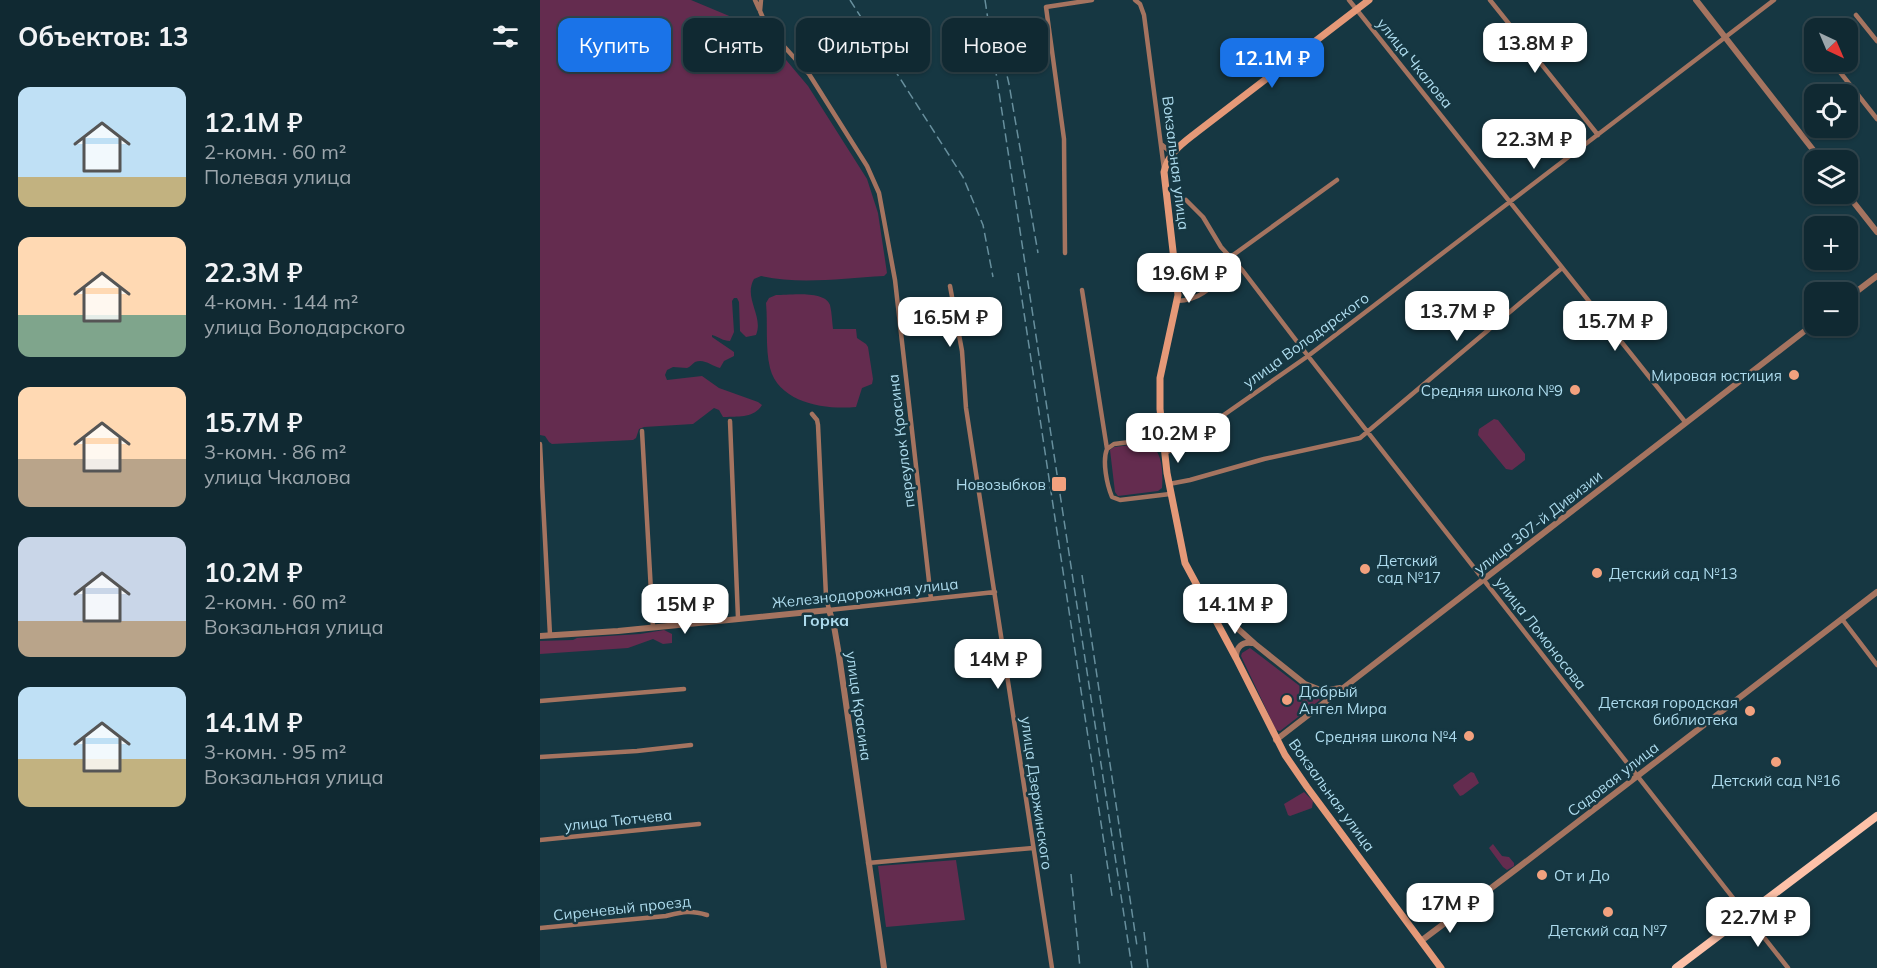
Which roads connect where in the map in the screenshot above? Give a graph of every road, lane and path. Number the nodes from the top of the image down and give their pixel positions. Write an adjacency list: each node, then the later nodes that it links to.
1 (754, 0): 11 (street, переулок Красина)
2 (761, 0): 11 (street)
3 (1092, 0): 27 (street)
4 (1135, 0): 18 (street, Вокзальная улица)
5 (1349, 0): 10 (street, улица Чкалова)
6 (1369, 0): 10 (main road)
7 (1490, 0): 17 (street)
8 (1696, 0): 13 (street)
9 (1773, 0): 13 (street, улица Володарского)
10 (1357, 10): 19 (main road); 24 (street, улица Чкалова)
11 (760, 11): 53 (street, переулок Красина)
12 (1856, 15): 14 (street)
13 (1725, 38): 17 (street, улица Володарского); 20 (street)
14 (1877, 41)
15 (1840, 72): 16 (street)
16 (1877, 119)
17 (1598, 135): 24 (street, улица Володарского)
18 (1160, 142): 19 (street); 21 (street, Вокзальная улица)
19 (1178, 146): 21 (main road)
20 (1813, 150)
21 (1164, 172): 35 (main road, Вокзальная улица)
22 (1337, 180): 28 (street)
23 (1186, 200): 28 (street, улица Ломоносова)
24 (1510, 202): 30 (street, улица Чкалова); 37 (street, улица Володарского)
25 (1855, 204): 26 (street)
26 (1877, 232)
27 (1065, 253)
28 (1229, 258): 29 (street, улица Ломоносова)
29 (1234, 263): 35 (street); 37 (street, улица Ломоносова)
30 (1562, 268): 40 (street, улица Чкалова); 42 (street)
31 (1877, 276): 34 (street)
32 (950, 286): 51 (street, улица Дзержинского)
33 (1082, 290): 45 (street)
34 (1858, 290)
35 (1177, 301): 43 (main road, Вокзальная улица)
36 (1804, 332): 40 (street, улица 307-й Дивизии)
37 (1308, 356): 42 (street, улица Ломоносова); 46 (street, улица Володарского)
38 (812, 414): 54 (street, улица Красина)
39 (730, 421): 55 (street)
40 (1686, 423): 49 (street, улица 307-й Дивизии)
41 (642, 431): 57 (street)
42 (1368, 432): 47 (street); 49 (street, улица Ломоносова)
43 (1162, 438): 45 (street); 46 (main road, Вокзальная улица)
44 (540, 444): 58 (street)
45 (1107, 449): 48 (street)
46 (1164, 453): 47 (main road, Вокзальная улица)
47 (1169, 484): 48 (main road, Вокзальная улица)
48 (1170, 494): 50 (main road, Вокзальная улица)
49 (1484, 580): 63 (street, улица 307-й Дивизии); 69 (street, улица Ломоносова)
50 (1197, 589): 60 (street); 61 (main road, Вокзальная улица)
51 (995, 592): 53 (street, Железнодорожная улица); 73 (street, улица Дзержинского)
52 (1877, 592): 56 (street, Садовая улица)
53 (931, 599): 54 (street, Железнодорожная улица)
54 (829, 610): 55 (street, Железнодорожная улица); 74 (street, улица Красина)
55 (738, 618): 57 (street, Железнодорожная улица)
56 (1842, 620): 62 (street); 69 (street, Садовая улица)
57 (653, 627): 58 (street, Железнодорожная улица)
58 (550, 635): 59 (street, Железнодорожная улица)
59 (540, 636)
60 (1255, 644): 61 (street); 63 (street)
61 (1236, 658): 66 (main road, Вокзальная улица)
62 (1877, 665)
63 (1348, 684): 66 (street, улица 307-й Дивизии)
64 (684, 689): 65 (street)
65 (540, 701)
66 (1276, 740): 78 (main road, Вокзальная улица)
67 (691, 744): 68 (street)
68 (540, 757)
69 (1638, 776): 76 (street, улица Ломоносова); 78 (street, Садовая улица)
70 (1877, 816): 76 (main road)
71 (699, 824): 72 (street, улица Тютчева)
72 (540, 840)
73 (1033, 848): 74 (street); 80 (street, улица Дзержинского)
74 (868, 863): 79 (street, улица Красина)
75 (707, 915): 77 (street, Сиреневый проезд)
76 (1746, 915): 82 (main road); 83 (street, улица Ломоносова)
77 (540, 928)
78 (1421, 941): 81 (main road, Вокзальная улица)
79 (884, 968)
80 (1052, 968)
81 (1441, 968)
82 (1676, 968)
83 (1788, 968)

